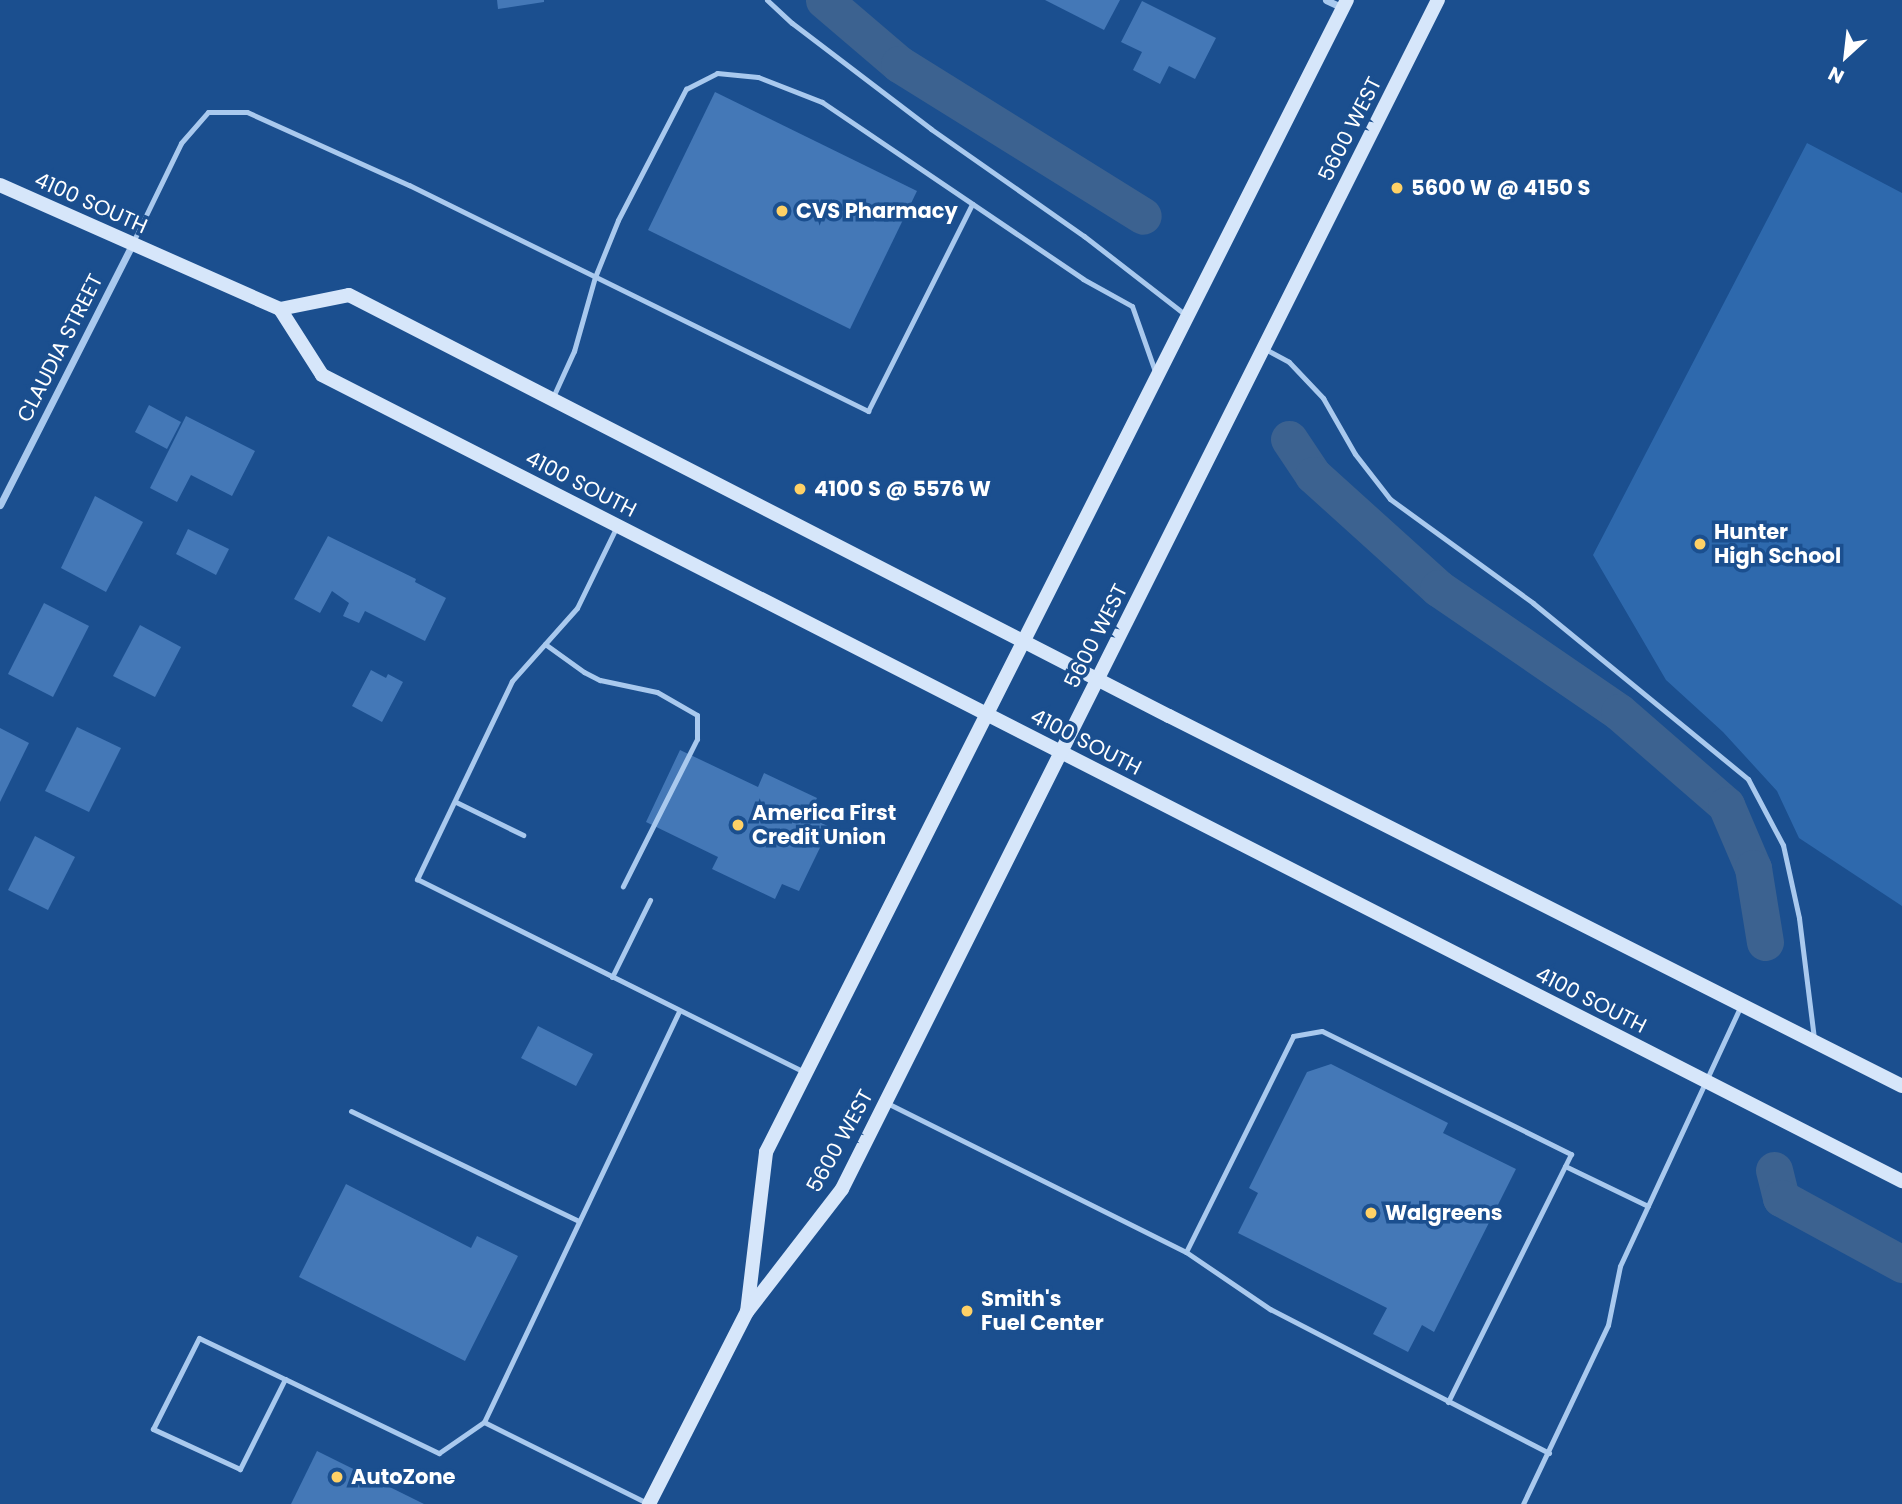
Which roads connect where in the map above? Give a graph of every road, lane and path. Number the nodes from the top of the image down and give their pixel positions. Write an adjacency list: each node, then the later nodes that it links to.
1 (767, 0): 10 (lane)
2 (1326, 0): 4 (street)
3 (1438, 0): 11 (main road, 5600 WEST)
4 (1345, 4): 10 (main road, 5600 WEST)
5 (0, 185): 7 (main road, 4100 SOUTH)
6 (972, 204): 8 (lane); 8 (lane); 12 (lane)
7 (132, 245): 8 (lane); 9 (main road, 4100 SOUTH); 14 (street, CLAUDIA STREET)
8 (595, 277): 13 (lane)
9 (280, 309): 13 (main road); 15 (main road, 4100 SOUTH)
10 (1187, 316): 12 (main road, 5600 WEST)
11 (1263, 347): 18 (main road, 5600 WEST); 28 (lane)
12 (1157, 376): 16 (main road, 5600 WEST)
13 (551, 400): 16 (main road)
14 (0, 505)
15 (617, 526): 17 (lane); 19 (main road, 4100 SOUTH)
16 (1023, 641): 18 (main road); 19 (main road, 5600 WEST)
17 (545, 644): 21 (lane); 23 (lane)
18 (1098, 679): 20 (main road, 5600 WEST); 26 (main road)
19 (986, 715): 20 (main road, 4100 SOUTH); 29 (main road, 5600 WEST)
20 (1061, 753): 30 (main road, 4100 SOUTH); 32 (main road, 5600 WEST)
21 (456, 802): 22 (lane); 25 (lane)
22 (523, 835)
23 (623, 886)
24 (650, 900): 25 (lane)
25 (611, 976): 27 (lane)
26 (1741, 1005): 28 (main road); 30 (lane)
27 (680, 1011): 29 (lane); 37 (lane)
28 (1814, 1042): 31 (main road)
29 (806, 1073): 39 (main road, 5600 WEST)
30 (1706, 1082): 35 (main road, 4100 SOUTH); 36 (lane)
31 (1902, 1086)
32 (886, 1102): 38 (lane); 39 (main road, 5600 WEST)
33 (351, 1111): 37 (lane)
34 (1565, 1166): 36 (lane); 38 (lane); 41 (lane)
35 (1902, 1181)
36 (1648, 1206): 43 (lane)
37 (579, 1221): 42 (lane)
38 (1186, 1252): 41 (lane)
39 (747, 1312): 44 (main road, 5600 WEST)
40 (285, 1379): 40 (lane); 42 (lane)
41 (1448, 1402): 43 (lane)
42 (484, 1422): 44 (lane)
43 (1549, 1453): 45 (lane)
44 (649, 1504)
45 (1523, 1504)

